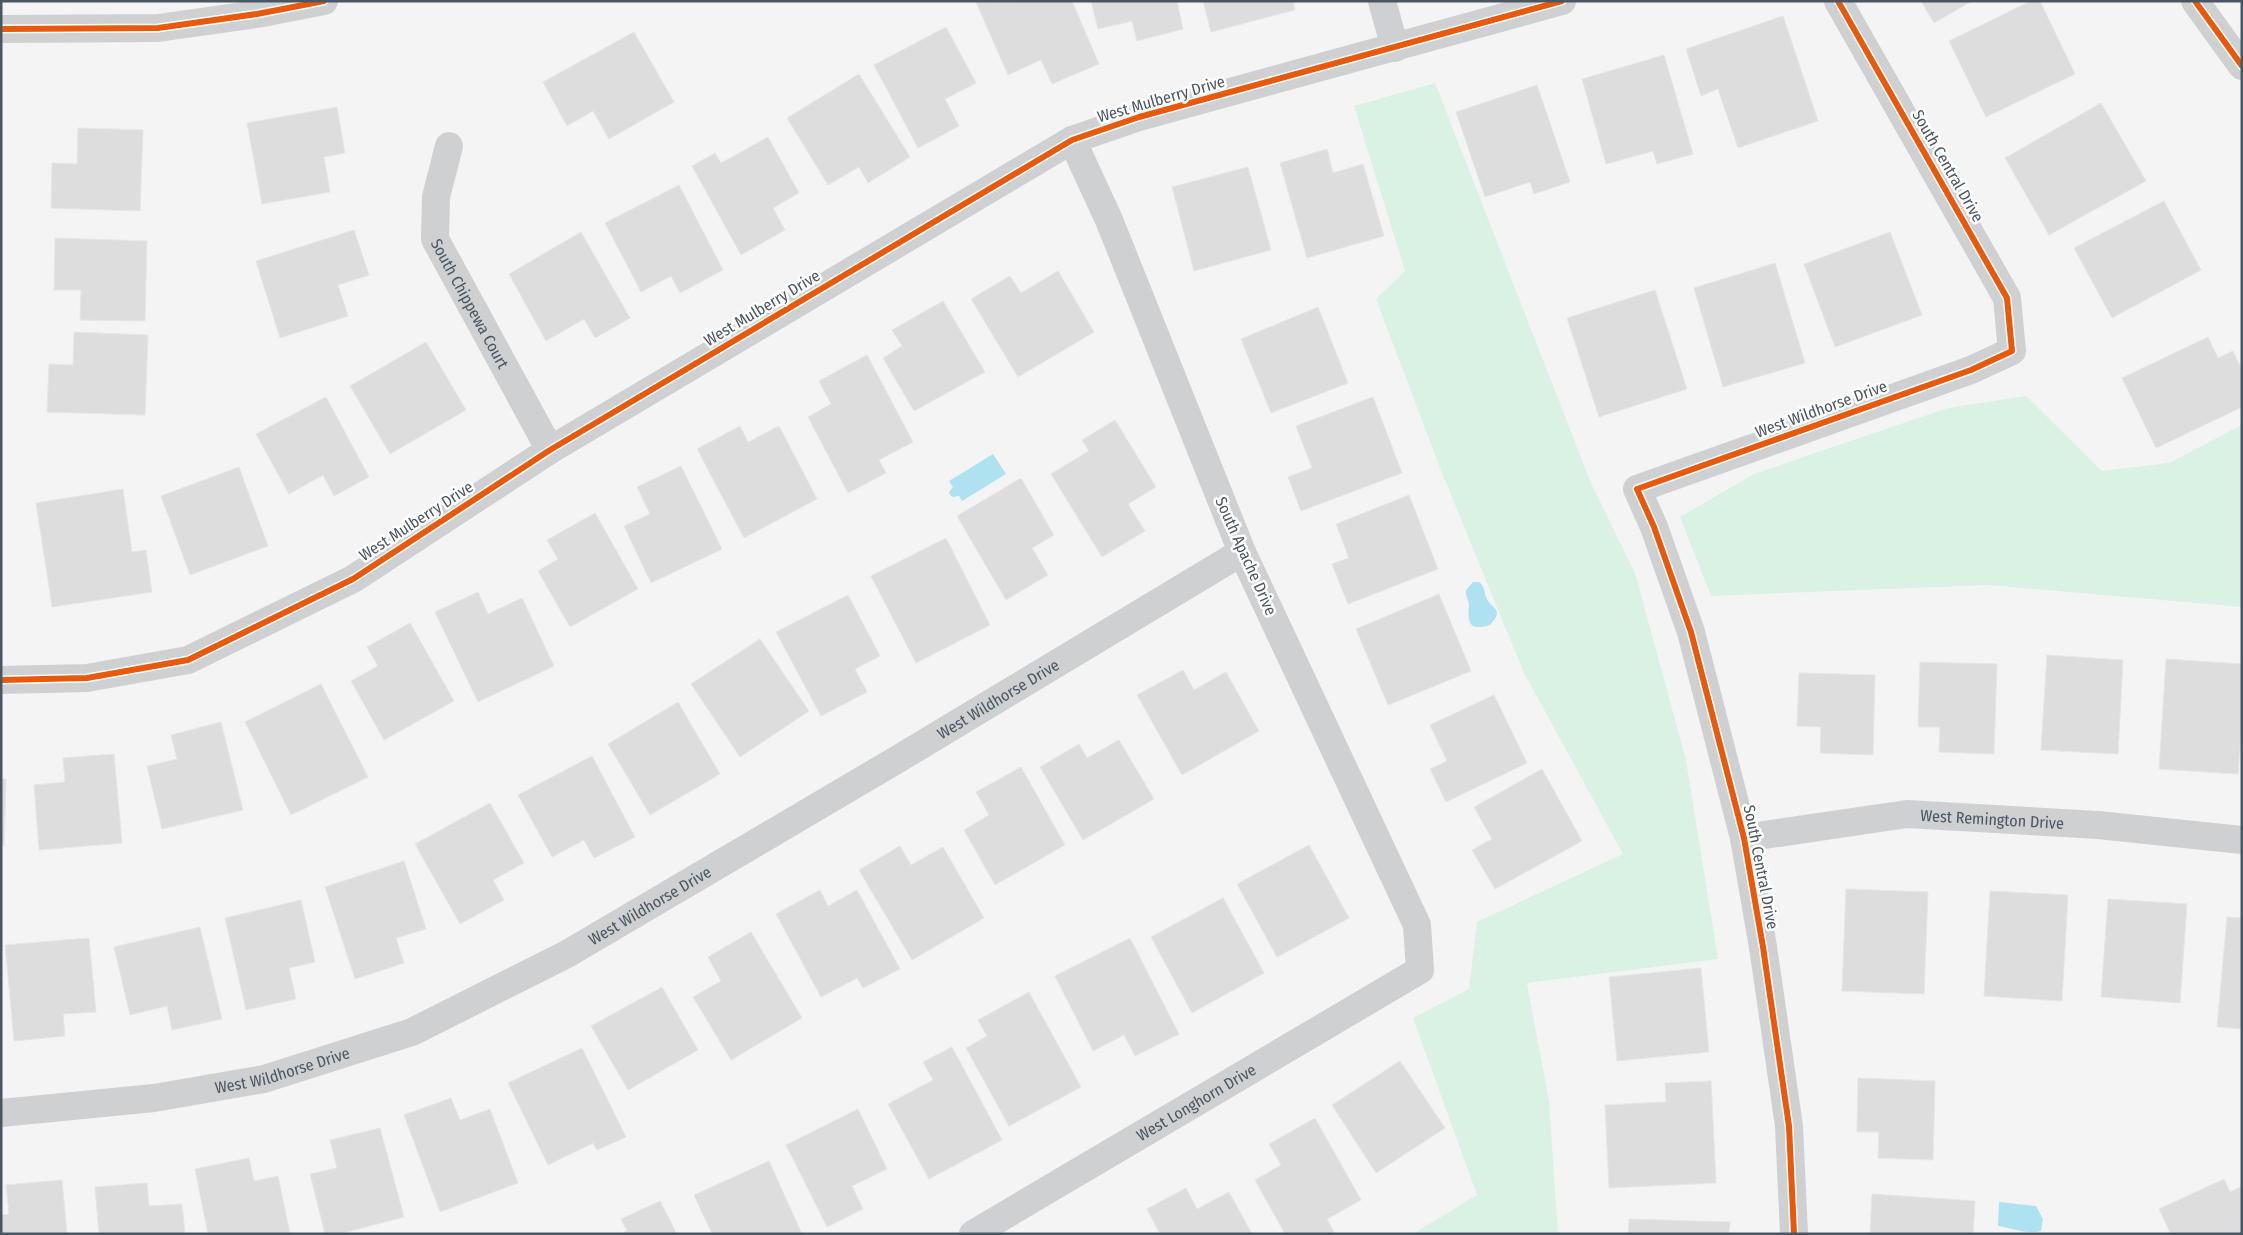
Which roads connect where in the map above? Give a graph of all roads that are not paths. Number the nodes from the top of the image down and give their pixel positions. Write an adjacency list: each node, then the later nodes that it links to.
1 (324, 1): 6 (street)
2 (1382, 1): 7 (street)
3 (1562, 1): 7 (street, West Mulberry Drive)
4 (1838, 1): 11 (street, South Central Drive)
5 (2195, 1): 8 (street)
6 (1, 29)
7 (1395, 48): 9 (street, West Mulberry Drive)
8 (2242, 66)
9 (1072, 140): 12 (street, West Mulberry Drive); 14 (street, South Apache Drive)
10 (449, 146): 12 (street, South Chippewa Court)
11 (2012, 351): 13 (street, West Wildhorse Drive)
12 (550, 450): 15 (street, West Mulberry Drive)
13 (1638, 489): 16 (street, South Central Drive)
14 (1242, 552): 18 (street, South Apache Drive); 19 (street, West Wildhorse Drive)
15 (1, 680)
16 (1744, 838): 17 (street, West Remington Drive); 21 (street, South Central Drive)
17 (2242, 840)
18 (1420, 970): 20 (street, West Longhorn Drive)
19 (1, 1113)
20 (973, 1234)
21 (1794, 1234)

